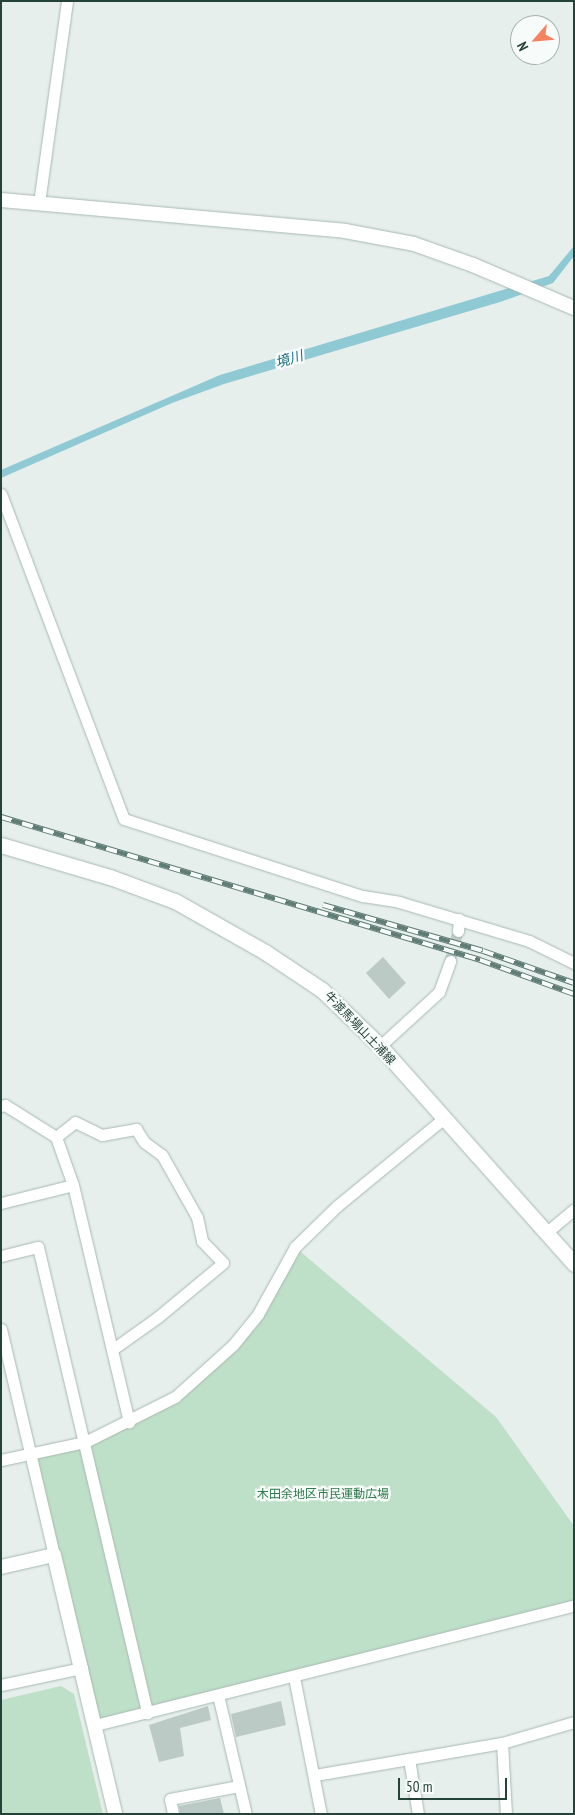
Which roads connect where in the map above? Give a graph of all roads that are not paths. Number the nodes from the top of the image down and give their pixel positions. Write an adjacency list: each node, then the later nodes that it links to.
1 (66, 1): 3 (street)
2 (1, 200): 3 (street)
3 (39, 203): 4 (street)
4 (574, 308)
5 (1, 494): 7 (street)
6 (1, 845): 11 (main road, 牛渡馬場山土浦線)
7 (459, 918): 8 (street); 10 (street)
8 (458, 931)
9 (450, 961): 11 (street)
10 (574, 963)
11 (380, 1046): 13 (main road, 牛渡馬場山土浦線)
12 (3, 1104): 14 (street)
13 (444, 1118): 18 (main road, 牛渡馬場山土浦線); 24 (street)
14 (56, 1137): 15 (street); 22 (street)
15 (73, 1185): 16 (street); 22 (street)
16 (1, 1203)
17 (574, 1209): 18 (street)
18 (547, 1232): 20 (main road, 牛渡馬場山土浦線)
19 (1, 1256): 25 (street)
20 (574, 1264)
21 (1, 1329): 23 (street)
22 (113, 1349): 24 (street)
23 (5, 1364): 26 (street)
24 (129, 1422): 25 (street)
25 (85, 1442): 26 (street); 35 (street)
26 (31, 1453): 27 (street); 28 (street)
27 (1, 1460)
28 (54, 1555): 29 (street); 31 (street)
29 (1, 1567)
30 (574, 1606): 32 (street)
31 (82, 1668): 33 (street); 37 (street)
32 (294, 1677): 34 (street); 40 (street)
33 (1, 1685)
34 (218, 1696): 35 (street); 41 (street)
35 (146, 1713): 37 (street)
36 (574, 1722): 38 (street)
37 (94, 1725): 42 (street)
38 (502, 1743): 39 (street); 47 (street)
39 (409, 1759): 40 (street); 46 (street)
40 (315, 1775): 45 (street)
41 (239, 1786): 43 (street); 44 (street)
42 (115, 1814)
43 (173, 1814)
44 (246, 1814)
45 (321, 1814)
46 (418, 1814)
47 (506, 1814)

